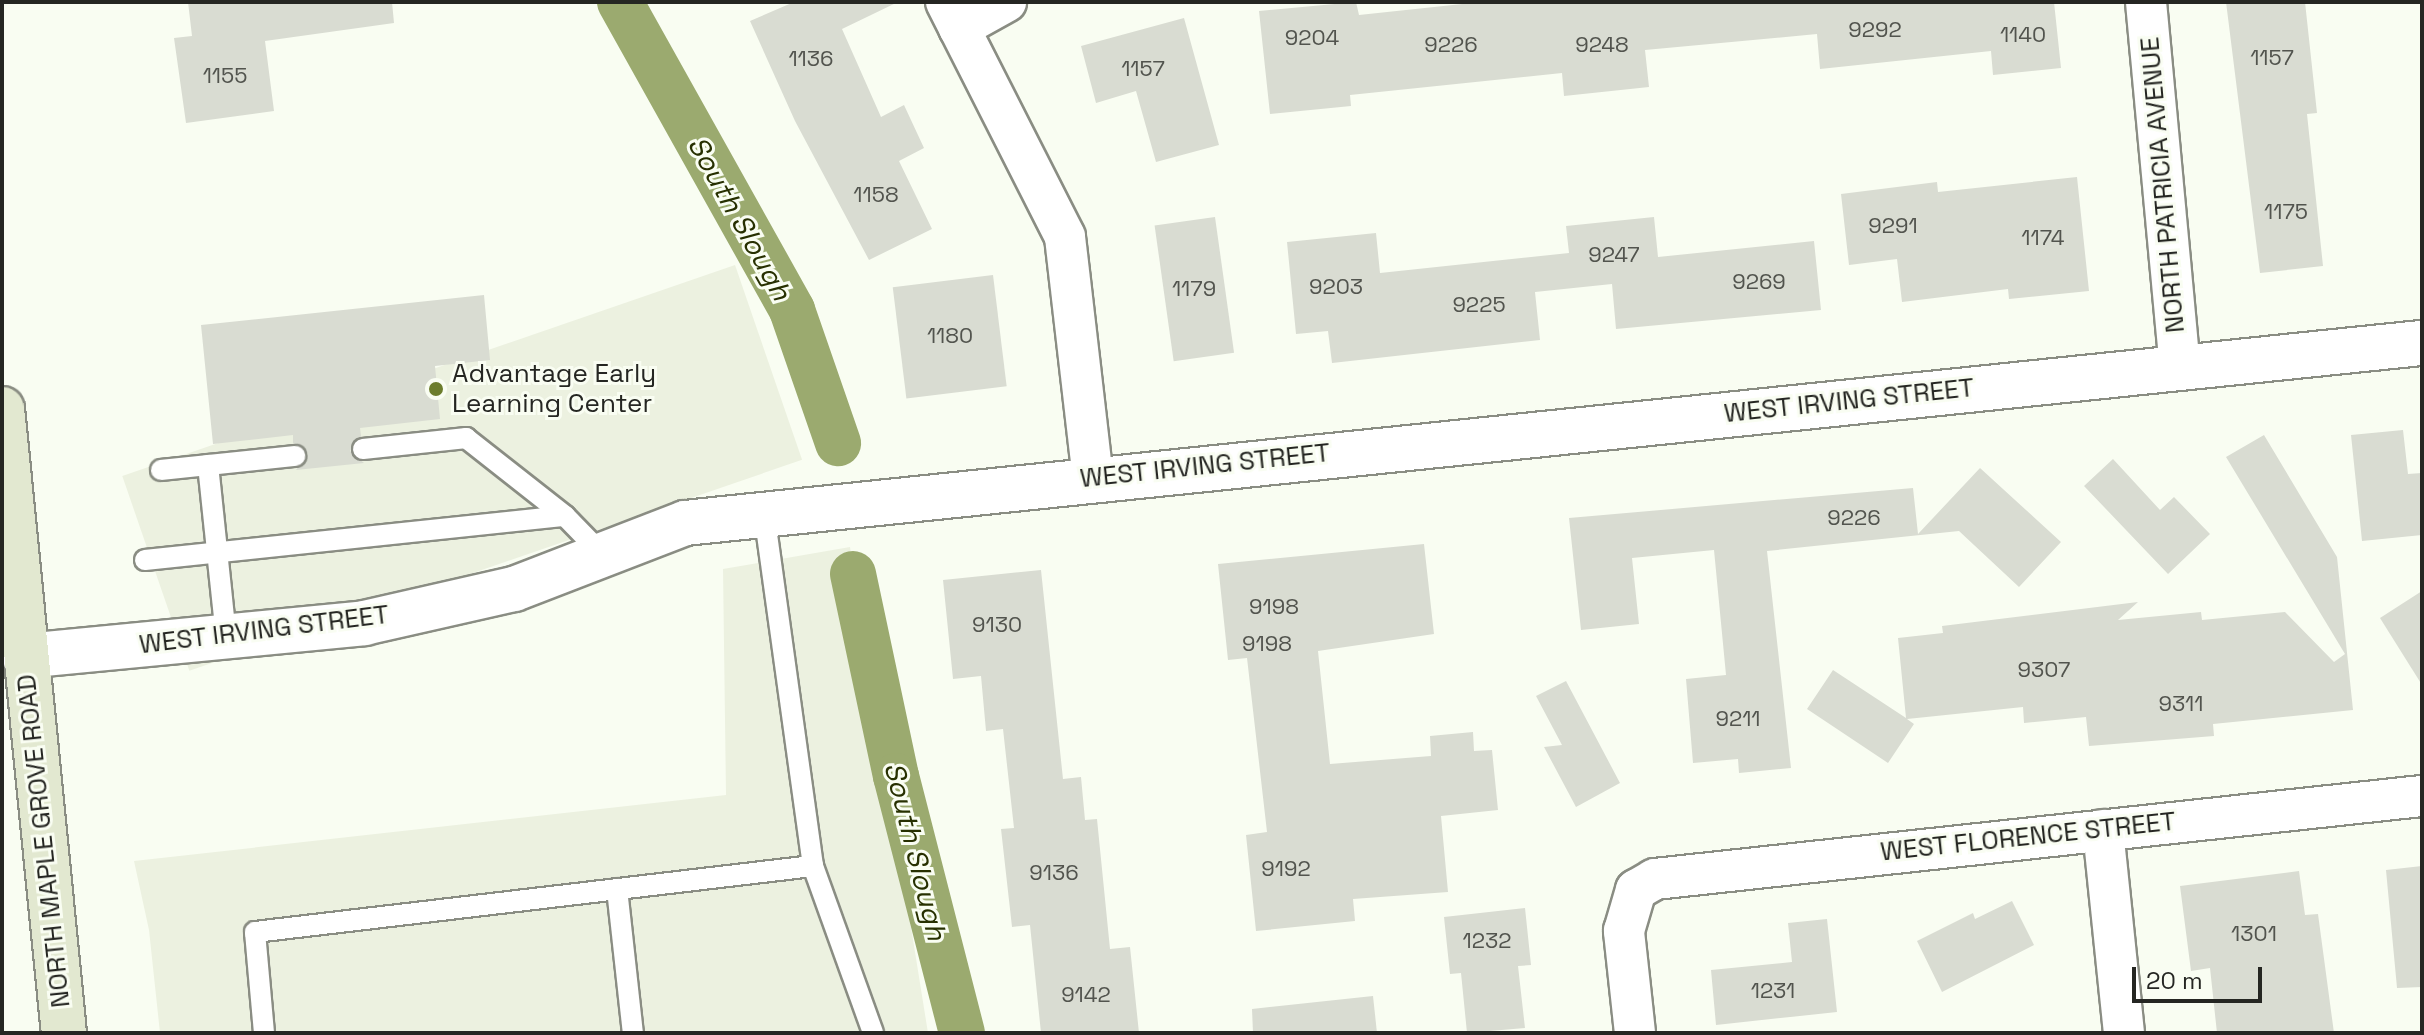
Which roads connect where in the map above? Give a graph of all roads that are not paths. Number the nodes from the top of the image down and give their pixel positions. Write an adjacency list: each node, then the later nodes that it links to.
1 (1006, 2): 3 (street)
2 (2146, 2): 5 (street, NORTH PATRICIA AVENUE)
3 (952, 15): 11 (street)
4 (2422, 343): 5 (street, WEST IRVING STREET)
5 (2180, 368): 11 (street, WEST IRVING STREET)
6 (2, 409): 18 (main road, NORTH MAPLE GROVE ROAD)
7 (363, 449): 13 (lane)
8 (295, 456): 9 (lane)
9 (208, 465): 10 (lane); 14 (lane)
10 (161, 470)
11 (1093, 478): 12 (street, WEST IRVING STREET)
12 (764, 514): 15 (street, WEST IRVING STREET); 21 (lane)
13 (565, 516): 14 (lane); 15 (lane)
14 (217, 552): 16 (lane); 17 (lane)
15 (601, 553): 17 (street, WEST IRVING STREET)
16 (145, 560)
17 (226, 636): 18 (street, WEST IRVING STREET)
18 (13, 657): 23 (main road, NORTH MAPLE GROVE ROAD)
19 (2422, 796): 20 (street, WEST FLORENCE STREET)
20 (2103, 830): 27 (street, WEST FLORENCE STREET); 28 (street)
21 (813, 866): 22 (lane); 26 (lane)
22 (617, 889): 24 (lane); 25 (lane)
23 (64, 1033)
24 (264, 1033)
25 (633, 1033)
26 (873, 1033)
27 (1635, 1033)
28 (2124, 1033)

